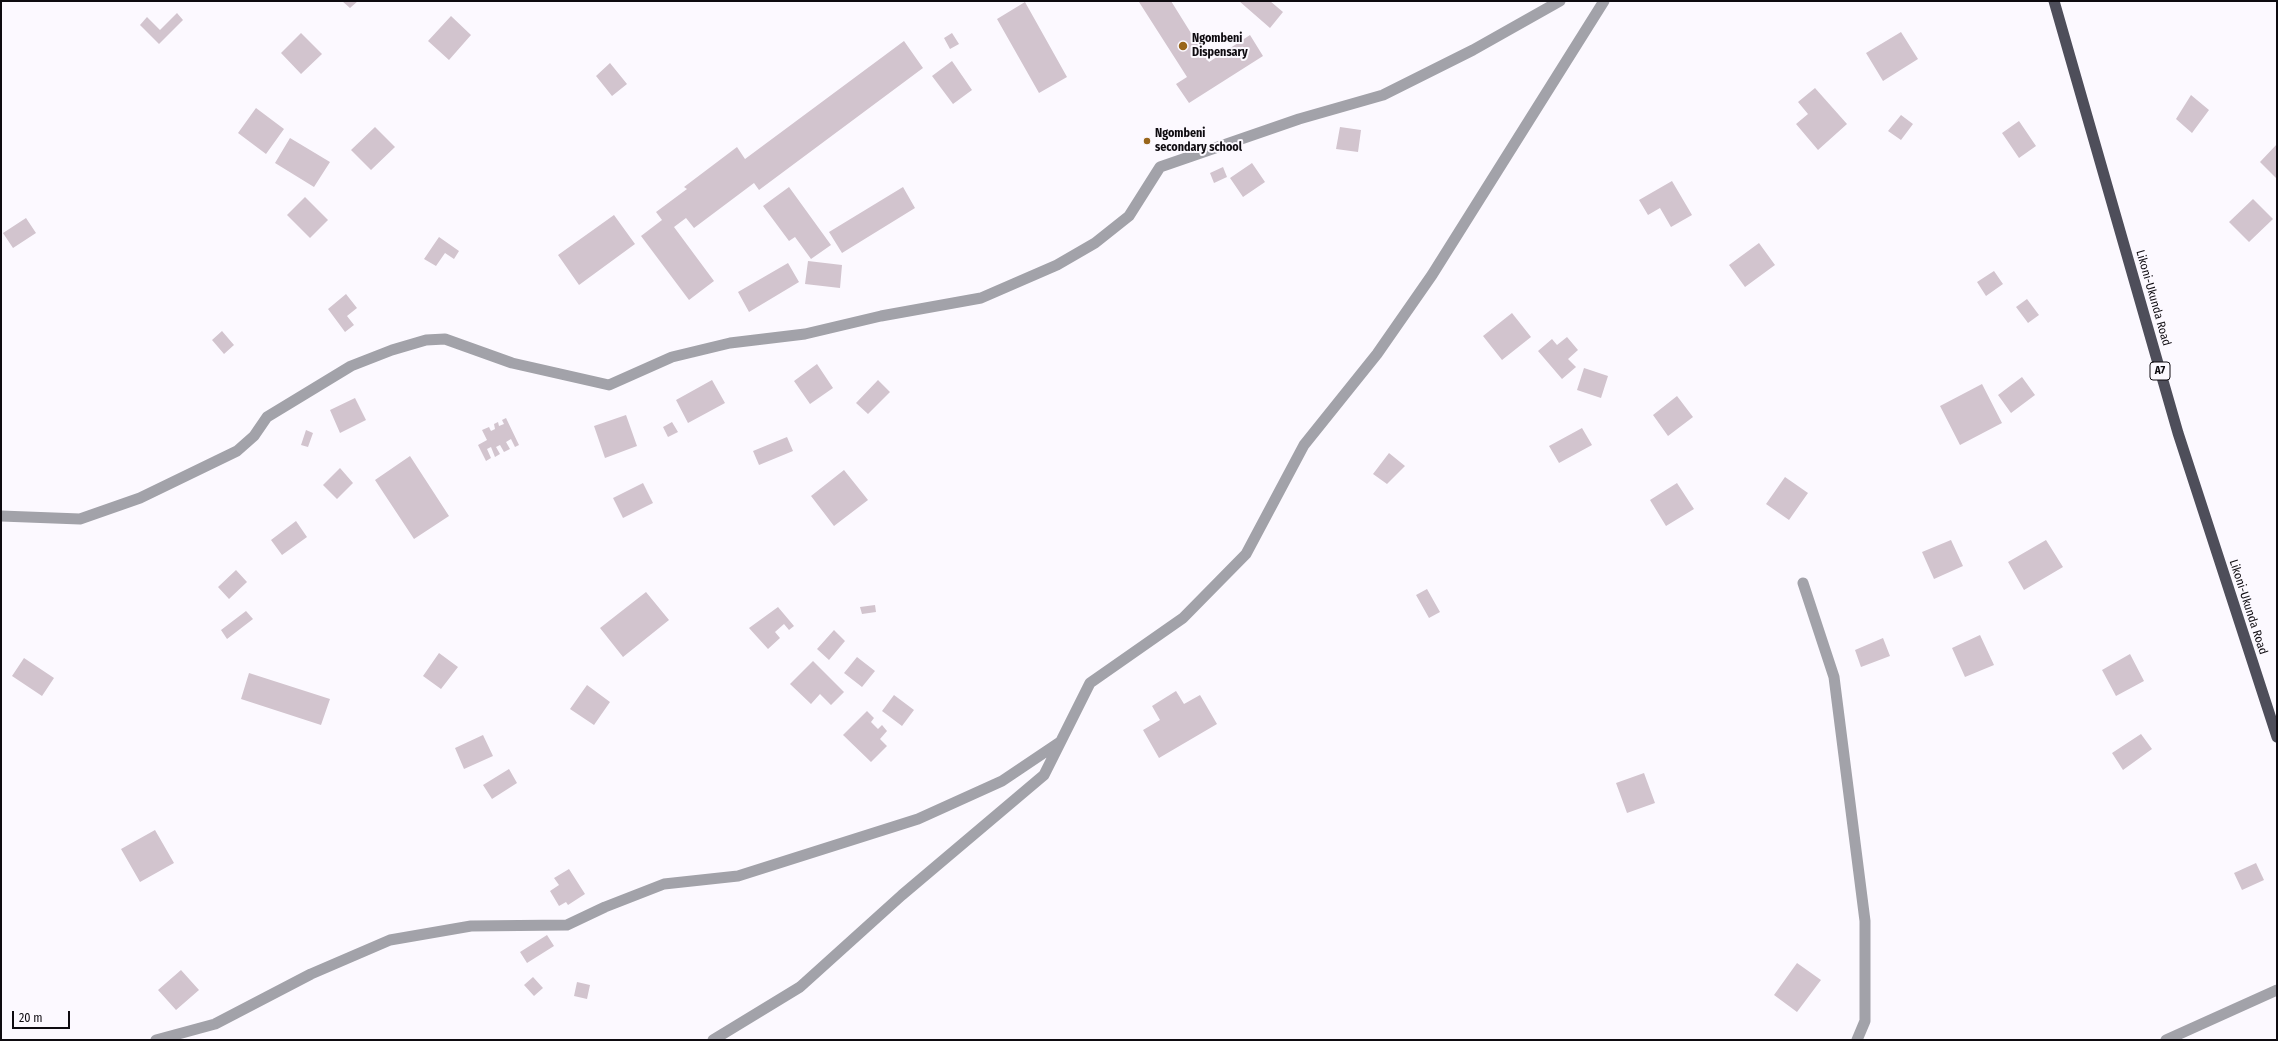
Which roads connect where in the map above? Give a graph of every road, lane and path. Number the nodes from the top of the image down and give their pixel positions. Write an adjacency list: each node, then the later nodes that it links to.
1 (1560, 1): 4 (street)
2 (1604, 1): 7 (street)
3 (2054, 1): 6 (highway, Likoni-Ukunda Road / A7)
4 (1, 516)
5 (1803, 583): 11 (street)
6 (2277, 737)
7 (1060, 742): 9 (street); 10 (street)
8 (2277, 990): 12 (street)
9 (156, 1040)
10 (713, 1040)
11 (1857, 1040)
12 (2166, 1040)

